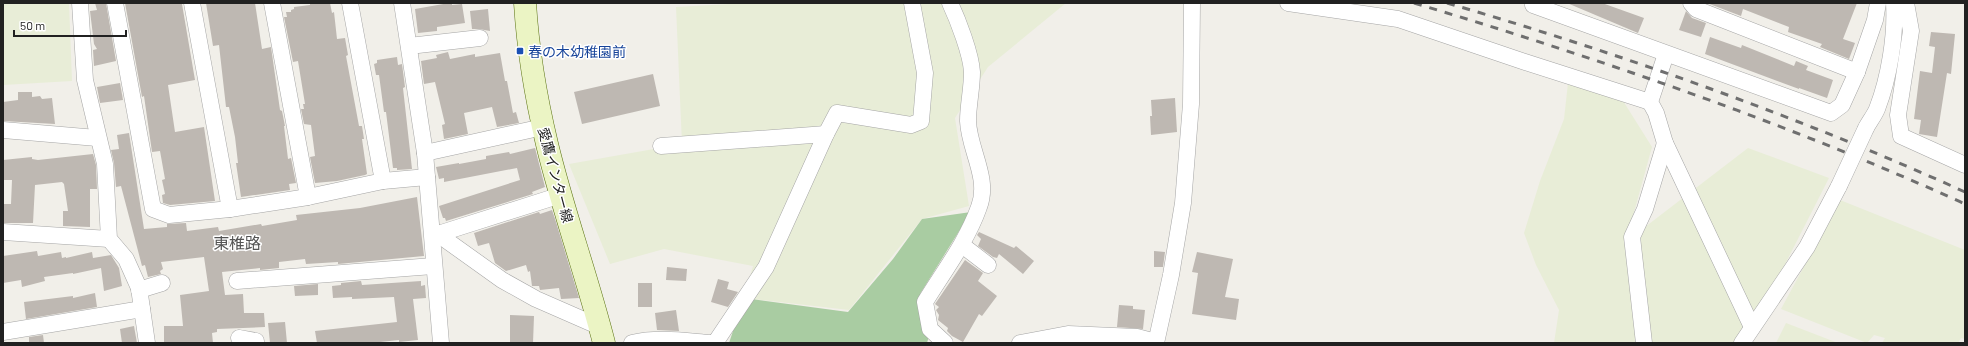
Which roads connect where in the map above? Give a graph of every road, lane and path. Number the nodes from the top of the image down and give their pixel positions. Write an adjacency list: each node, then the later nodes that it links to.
1 (80, 3): 25 (street)
2 (115, 3): 34 (street)
3 (192, 3): 34 (street)
4 (272, 3): 33 (street)
5 (350, 3): 31 (street)
6 (402, 3): 18 (street)
7 (525, 3): 22 (main road, 愛鷹インター線)
8 (912, 3): 24 (street)
9 (950, 3): 38 (street)
10 (1192, 3): 49 (street)
11 (1288, 3): 21 (street)
12 (1691, 3): 20 (street)
13 (1894, 3): 45 (street, bridge)
14 (1906, 3): 29 (street)
15 (1531, 4): 19 (street)
16 (1875, 4): 20 (street)
17 (480, 38): 18 (street)
18 (409, 46): 28 (street)
19 (1666, 54): 20 (street); 21 (street)
20 (1857, 72)
21 (1650, 102): 26 (street)
22 (543, 127): 28 (street); 32 (main road, 愛鷹インター線)
23 (3, 130): 25 (street)
24 (826, 134): 27 (street); 55 (street)
25 (97, 138): 37 (street)
26 (1666, 143): 45 (street); 58 (street)
27 (661, 146)
28 (425, 153): 30 (street)
29 (1965, 165)
30 (427, 176): 31 (street); 36 (street)
31 (383, 181): 33 (street)
32 (560, 195): 36 (street); 47 (main road, 愛鷹インター線)
33 (308, 197): 34 (street)
34 (230, 209)
35 (3, 232): 37 (street)
36 (435, 232): 40 (street); 47 (street)
37 (109, 239): 43 (street)
38 (962, 245): 39 (street); 56 (street)
39 (988, 265)
40 (434, 266): 41 (street); 52 (street)
41 (237, 281)
42 (162, 283): 43 (street)
43 (139, 290): 44 (street)
44 (142, 309): 46 (street); 50 (street)
45 (1752, 327): 59 (street)
46 (3, 332)
47 (602, 335)
48 (239, 338): 51 (street)
49 (1156, 342): 57 (street)
50 (147, 343)
51 (256, 343)
52 (441, 343)
53 (632, 343): 54 (street)
54 (710, 343)
55 (715, 343)
56 (945, 343)
57 (1020, 343)
58 (1644, 343)
59 (1742, 343)

